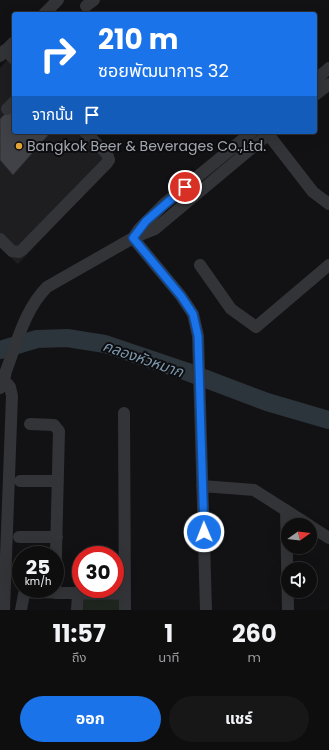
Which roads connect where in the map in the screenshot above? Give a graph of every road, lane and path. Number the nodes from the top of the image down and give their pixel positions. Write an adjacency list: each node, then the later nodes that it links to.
1 (58, 0): 2 (street)
2 (46, 12)
3 (329, 68): 4 (street)
4 (317, 78)
5 (329, 84): 6 (street)
6 (317, 93)
7 (87, 134): 13 (street)
8 (250, 134): 12 (street)
9 (269, 134): 12 (street)
10 (271, 134): 11 (street)
11 (329, 204)
12 (133, 238): 16 (street); 21 (street)
13 (0, 239)
14 (200, 265): 15 (street)
15 (329, 265)
16 (3, 379): 32 (street)
17 (124, 413): 29 (street)
18 (30, 424): 20 (street)
19 (20, 481): 20 (street)
20 (58, 481): 26 (street)
21 (202, 486): 22 (street); 36 (street)
22 (286, 510): 23 (street); 37 (street)
23 (298, 518)
24 (317, 530): 27 (street)
25 (19, 537): 26 (street)
26 (57, 537): 28 (street)
27 (329, 538)
28 (57, 546)
29 (125, 594): 35 (street)
30 (23, 598): 33 (street)
31 (78, 598): 34 (street)
32 (4, 610)
33 (21, 610)
34 (77, 610)
35 (125, 610)
36 (206, 610)
37 (288, 610)

